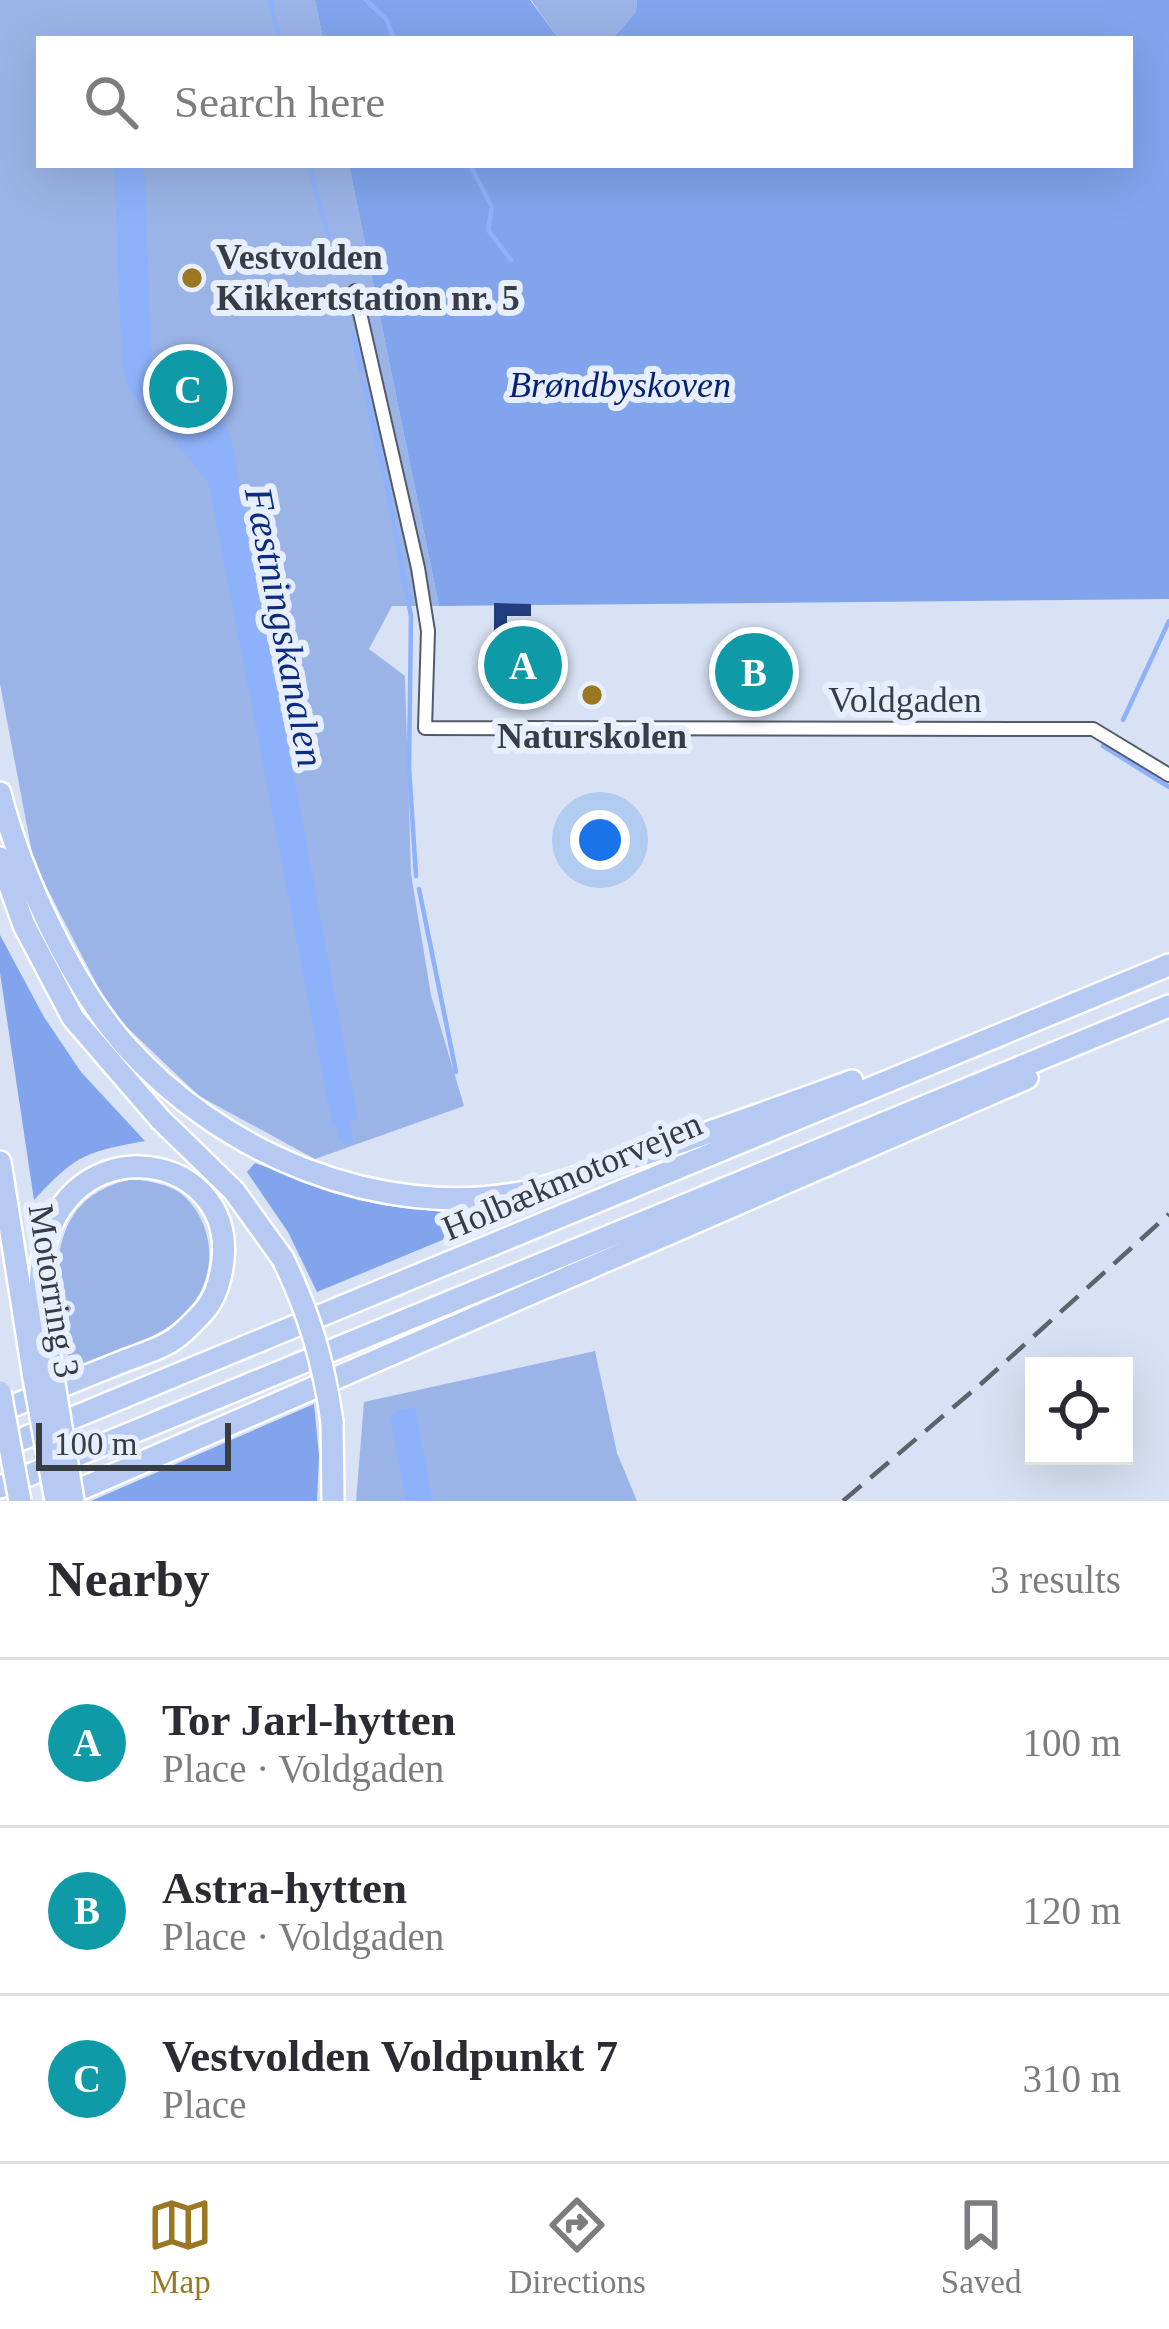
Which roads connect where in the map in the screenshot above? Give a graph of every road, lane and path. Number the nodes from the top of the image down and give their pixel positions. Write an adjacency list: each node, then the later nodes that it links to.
1 (355, 291): 2 (street, Voldgaden)
2 (1169, 775)
3 (0, 793): 8 (highway)
4 (0, 858): 18 (highway, bridge)
5 (1169, 964): 8 (highway, Holbækmotorvejen)
6 (1169, 1006): 7 (highway, Holbækmotorvejen)
7 (1111, 1030): 14 (highway, Holbækmotorvejen); 16 (highway)
8 (1002, 1034): 13 (highway, Holbækmotorvejen)
9 (0, 1162): 10 (highway, Motorring 3)
10 (43, 1375): 12 (highway); 16 (highway, Motorring 3, bridge); 17 (highway, bridge)
11 (0, 1391): 15 (highway, Motorring 3, bridge)
12 (0, 1411)
13 (0, 1448)
14 (0, 1487)
15 (20, 1501)
16 (55, 1501)
17 (73, 1501)
18 (333, 1501)

